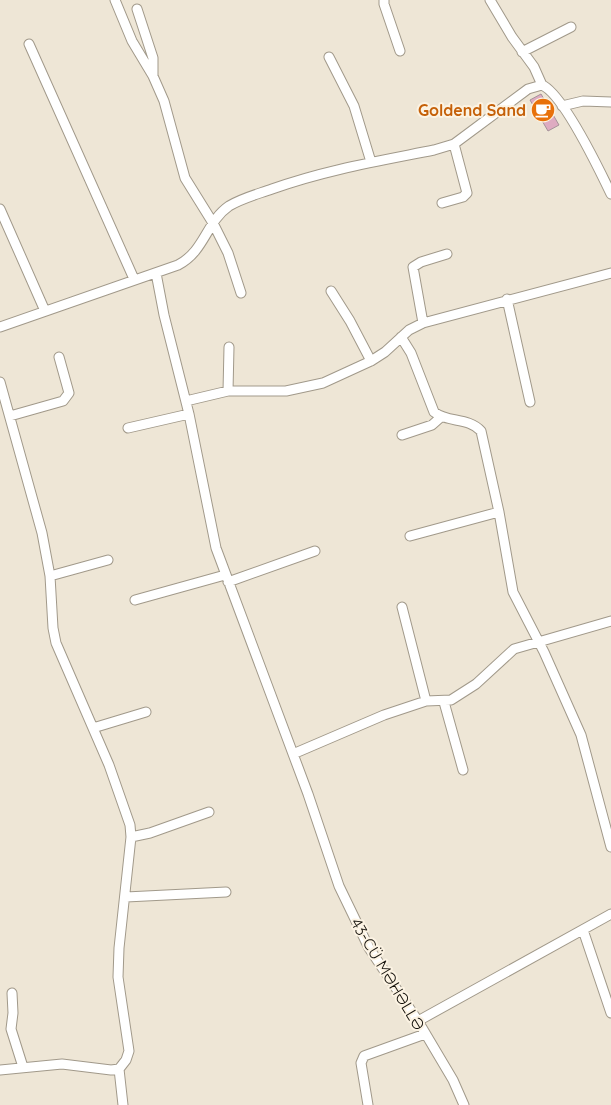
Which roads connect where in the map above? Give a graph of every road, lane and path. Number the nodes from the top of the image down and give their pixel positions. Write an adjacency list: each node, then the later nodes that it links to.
1 (115, 0): 10 (street)
2 (384, 0): 7 (street)
3 (490, 0): 8 (street)
4 (137, 9): 10 (street)
5 (571, 27): 8 (street)
6 (29, 44): 23 (street)
7 (400, 51)
8 (522, 52): 11 (street)
9 (329, 57): 15 (street)
10 (153, 76): 19 (street)
11 (542, 85): 13 (street); 14 (street)
12 (611, 102): 13 (street)
13 (562, 106): 16 (street)
14 (454, 144): 15 (street); 17 (street)
15 (372, 162): 19 (street)
16 (611, 194)
17 (442, 203)
18 (0, 209): 27 (street)
19 (213, 223): 21 (street); 25 (street)
20 (447, 254): 28 (street)
21 (156, 273): 23 (street); 36 (street, 43-CÜ MƏHƏLLƏ)
22 (611, 273): 26 (street)
23 (134, 279): 27 (street)
24 (331, 291): 33 (street)
25 (241, 293)
26 (507, 300): 28 (street); 37 (street)
27 (45, 311): 29 (street)
28 (423, 323): 30 (street)
29 (0, 327)
30 (401, 338): 33 (street); 40 (street)
31 (229, 347): 35 (street)
32 (59, 357): 39 (street)
33 (371, 361): 35 (street)
34 (0, 382): 39 (street)
35 (228, 391): 36 (street)
36 (186, 401): 38 (street, 43-CÜ MƏHƏLLƏ)
37 (530, 402)
38 (189, 414): 41 (street); 48 (street, 43-CÜ MƏHƏLLƏ)
39 (10, 416): 47 (street)
40 (441, 418): 42 (street); 43 (street)
41 (128, 428)
42 (402, 435)
43 (499, 512): 44 (street); 52 (street)
44 (410, 536)
45 (315, 551): 48 (street)
46 (108, 560): 47 (street)
47 (50, 576): 56 (street)
48 (227, 578): 49 (street); 57 (street, 43-CÜ MƏHƏLLƏ)
49 (136, 600)
50 (402, 607): 53 (street)
51 (611, 621): 52 (street)
52 (539, 641): 54 (street); 61 (street)
53 (426, 702): 54 (street); 57 (street)
54 (444, 702): 58 (street)
55 (146, 712): 56 (street)
56 (92, 728): 60 (street)
57 (293, 754): 68 (street, 43-CÜ MƏHƏLLƏ)
58 (463, 770)
59 (209, 812): 60 (street)
60 (131, 837): 63 (street)
61 (611, 847)
62 (226, 892): 63 (street)
63 (126, 897): 71 (street)
64 (611, 914): 65 (street)
65 (583, 930): 67 (street); 68 (street)
66 (12, 993): 70 (street)
67 (611, 1013)
68 (418, 1021): 69 (street, 43-CÜ MƏHƏLLƏ)
69 (425, 1034): 74 (street); 75 (street, 43-CÜ MƏHƏLLƏ)
70 (23, 1067): 71 (street); 72 (street)
71 (119, 1069): 73 (street)
72 (0, 1070)
73 (123, 1105)
74 (368, 1105)
75 (464, 1105)

